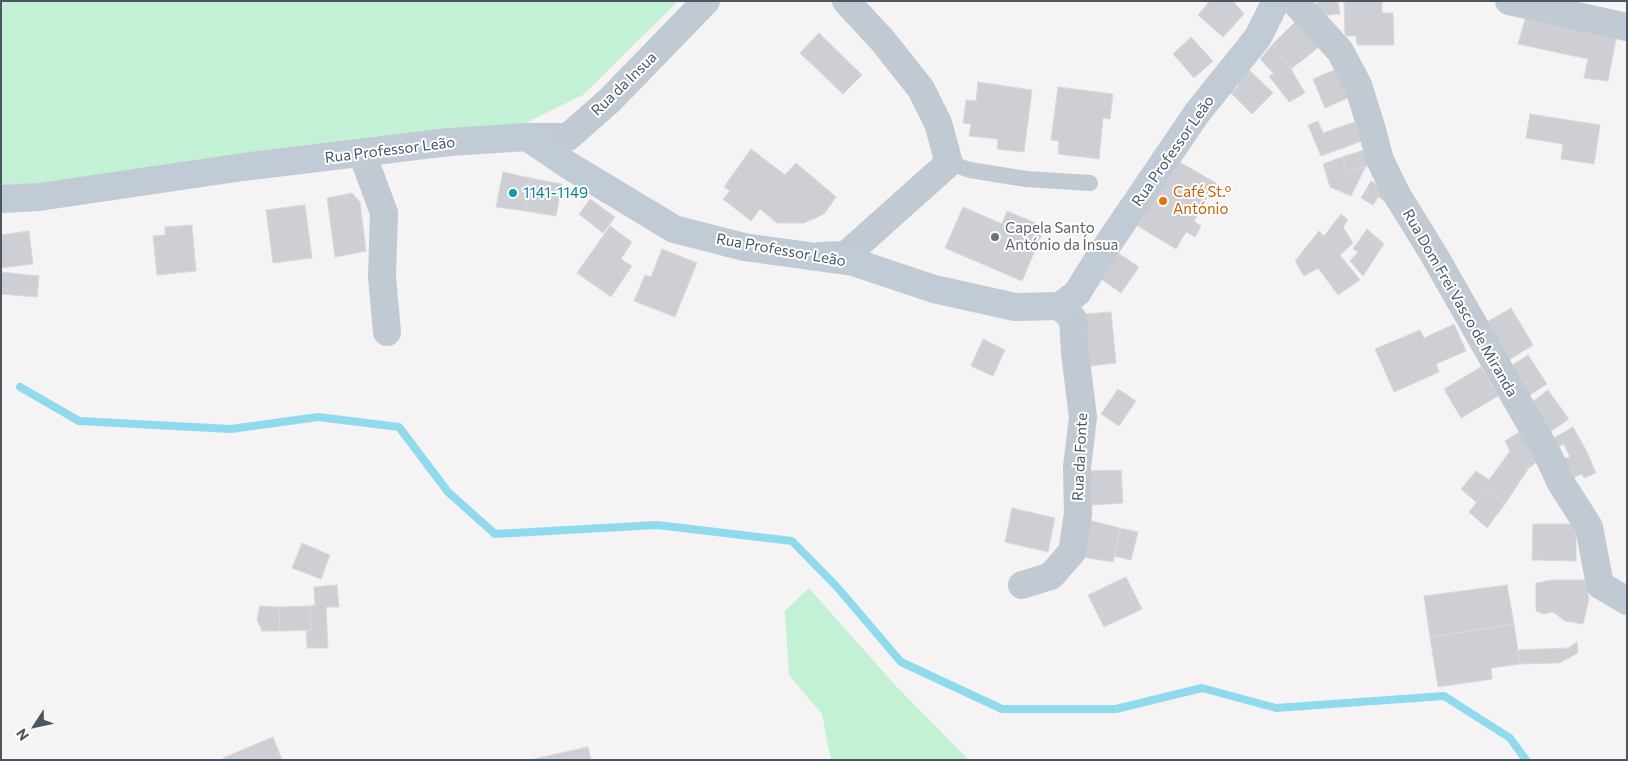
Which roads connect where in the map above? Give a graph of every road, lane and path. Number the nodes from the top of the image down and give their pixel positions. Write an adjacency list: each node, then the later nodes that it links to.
1 (706, 1): 7 (street, Rua da Insua)
2 (846, 1): 9 (street)
3 (1276, 1): 13 (street, Rua Professor Leão)
4 (1294, 1): 16 (street, Rua Dom Frei Vasco de Miranda)
5 (1509, 1): 6 (street)
6 (1627, 27)
7 (527, 137): 8 (street, Rua Professor Leão); 12 (street, Rua Professor Leão)
8 (362, 153): 11 (street, Rua Professor Leão); 14 (street)
9 (949, 163): 10 (lane); 12 (street)
10 (1090, 183)
11 (1, 199)
12 (814, 256): 13 (street, Rua Professor Leão)
13 (1060, 306): 15 (street, Rua da Fonte)
14 (388, 332)
15 (1022, 586)
16 (1627, 601)

